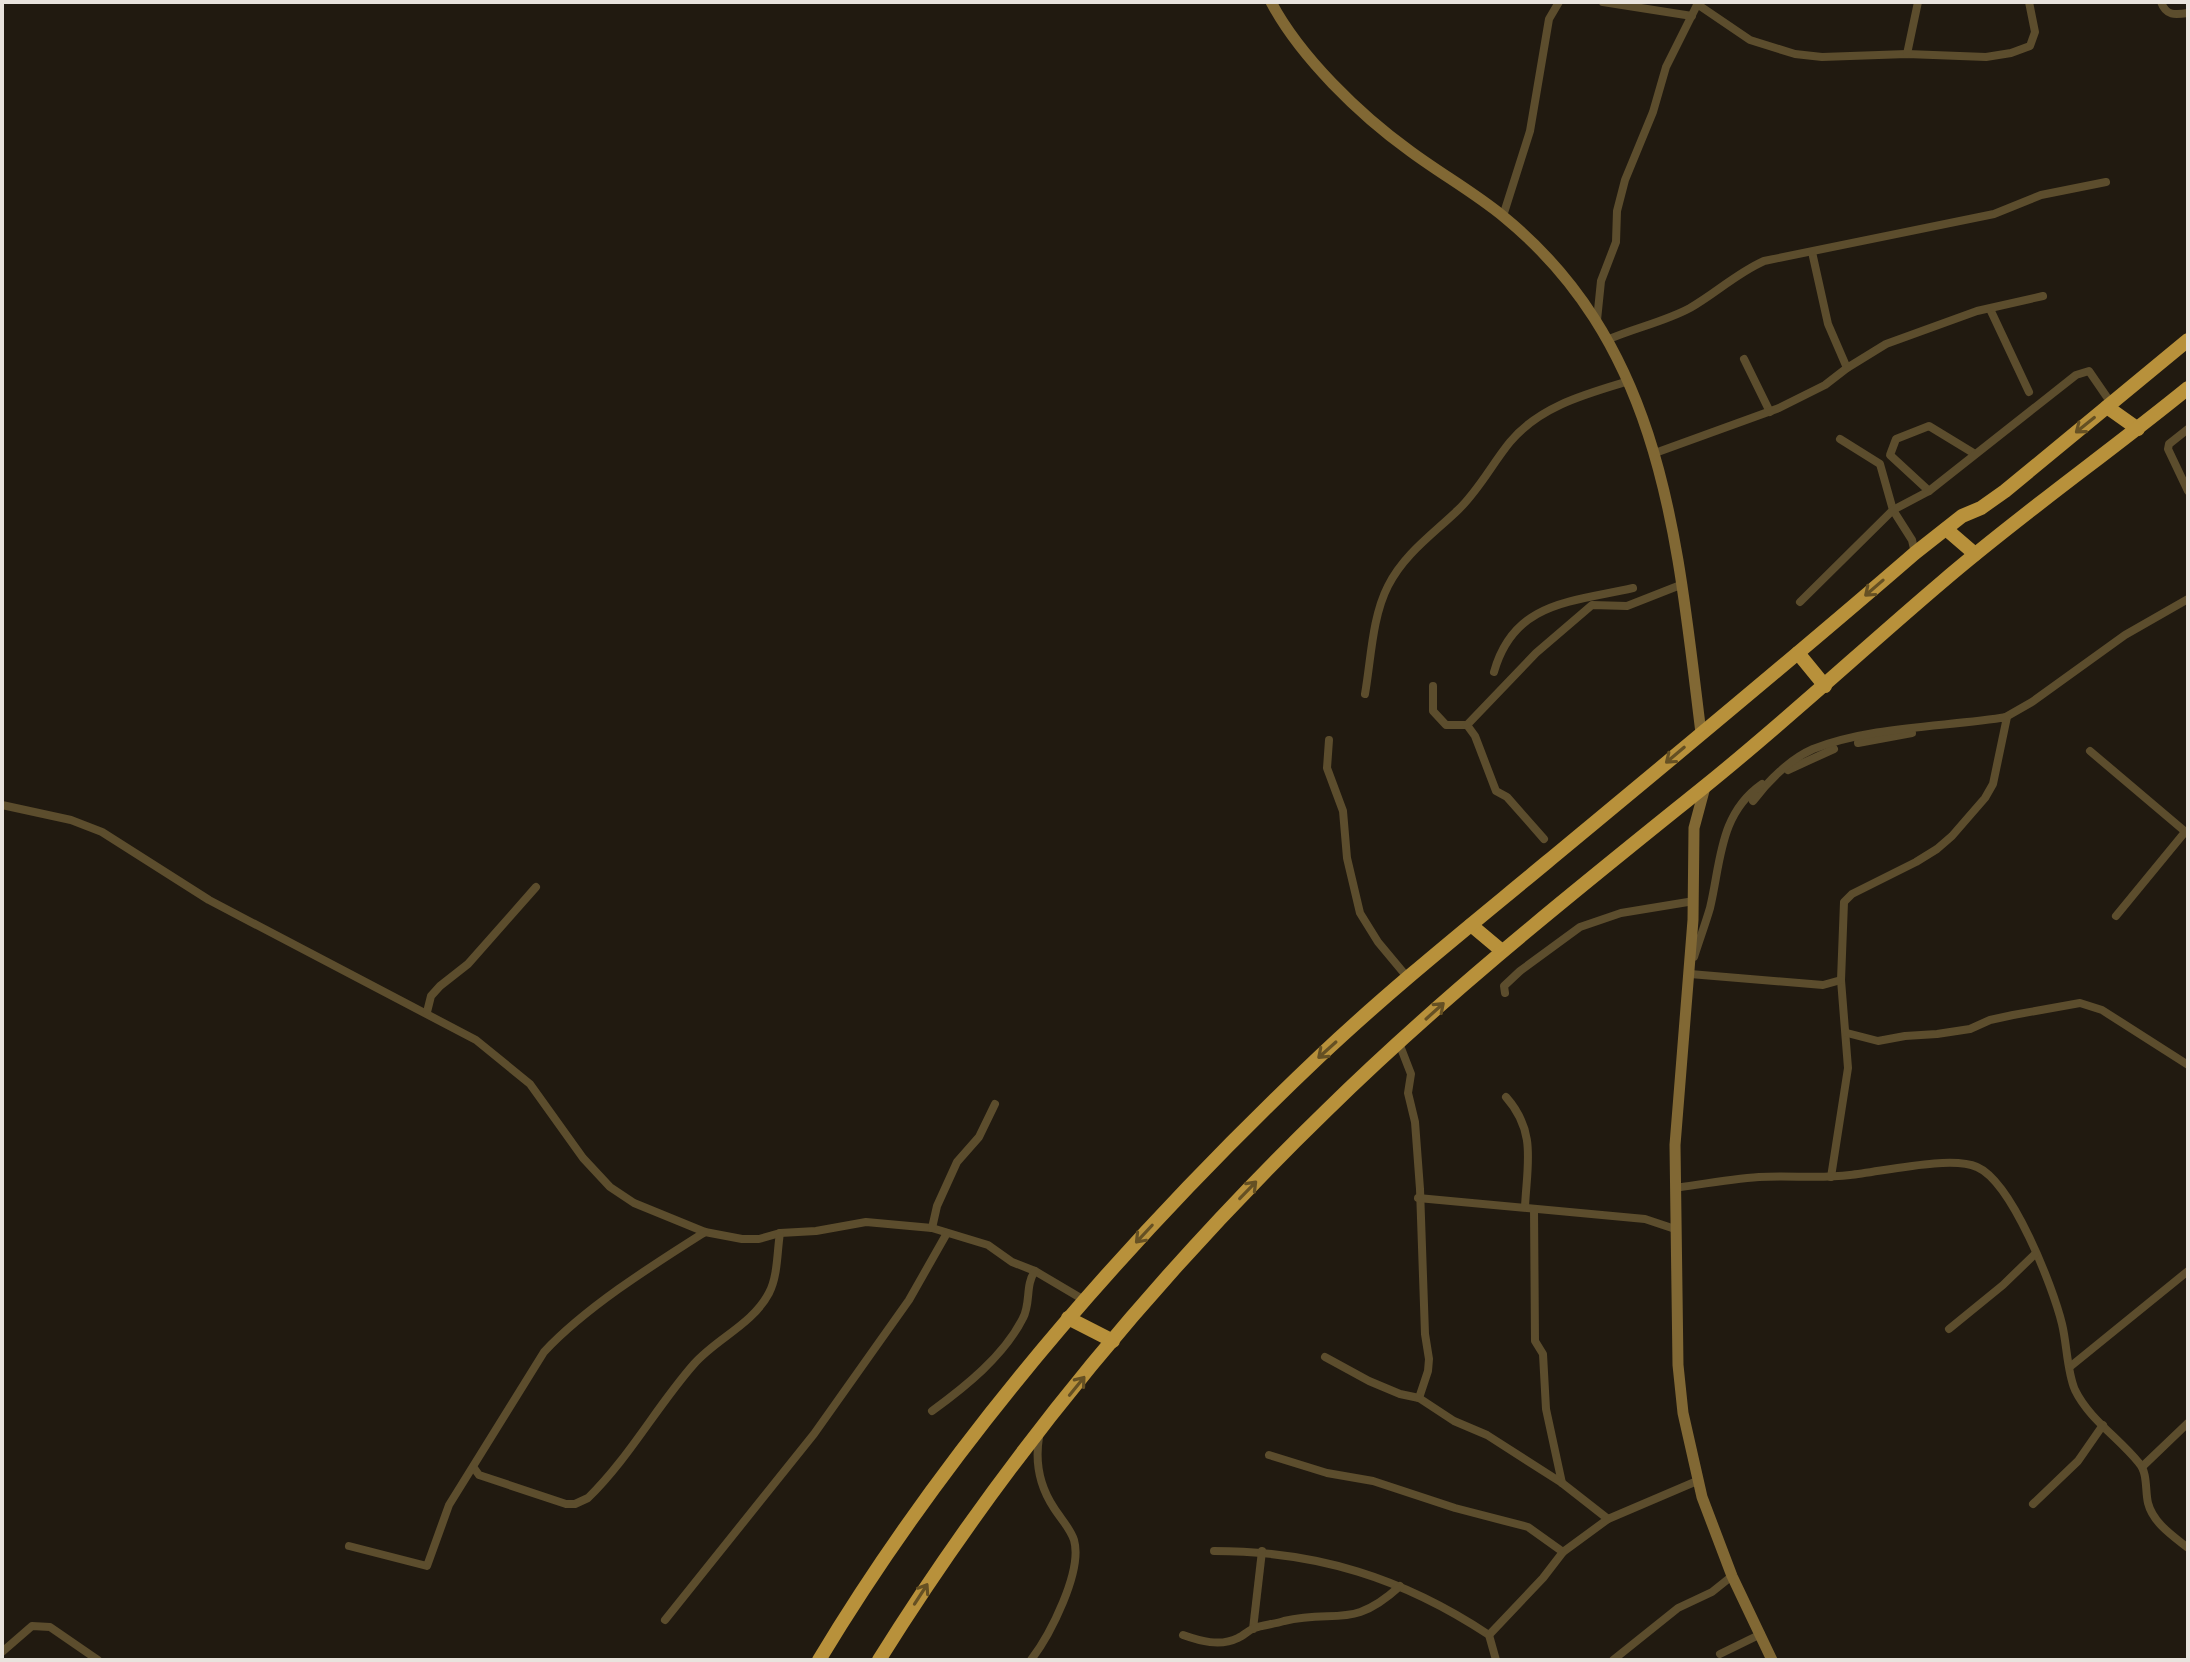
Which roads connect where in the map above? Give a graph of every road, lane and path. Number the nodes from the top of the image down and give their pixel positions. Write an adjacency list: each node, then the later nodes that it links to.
1 (1271, 2): 12 (street)
2 (1559, 2): 12 (street)
3 (1603, 2): 9 (street)
4 (1918, 2): 10 (street)
5 (2029, 2): 10 (street)
6 (2161, 2): 8 (street)
7 (1697, 3): 9 (street); 10 (street)
8 (2188, 13)
9 (1692, 16): 16 (street)
10 (1907, 54)
11 (2106, 182): 13 (street)
12 (1503, 216): 16 (street)
13 (1812, 252): 17 (street); 20 (street)
14 (2043, 296): 15 (street)
15 (1990, 309): 20 (street); 23 (street)
16 (1597, 320): 17 (street)
17 (1607, 340): 21 (street)
18 (2188, 340): 24 (highway)
19 (1744, 359): 25 (street)
20 (1847, 368): 25 (street)
21 (1629, 381): 29 (street); 45 (street)
22 (2188, 388): 26 (highway)
23 (2029, 392)
24 (2109, 405): 26 (highway); 30 (street); 34 (highway, one-way to 34)
25 (1770, 412): 29 (street)
26 (2138, 429): 36 (highway)
27 (2188, 429): 32 (street)
28 (1840, 439): 33 (street)
29 (1655, 453): 37 (street)
30 (1975, 454): 31 (street); 31 (street)
31 (1929, 491): 33 (street)
32 (2188, 491)
33 (1893, 510): 35 (street); 40 (street)
34 (1946, 529): 35 (highway); 36 (highway)
35 (1915, 553): 41 (highway, one-way to 41)
36 (1975, 554): 44 (highway)
37 (1683, 584): 47 (street); 48 (street)
38 (1633, 588): 42 (street)
39 (2188, 599): 46 (street)
40 (1800, 602)
41 (1798, 653): 44 (highway); 48 (highway)
42 (1494, 672)
43 (1433, 686): 47 (street)
44 (1825, 686): 52 (highway)
45 (1365, 694)
46 (2007, 717): 51 (street); 66 (street)
47 (1467, 725): 58 (street)
48 (1701, 733): 62 (highway, one-way to 62)
49 (1329, 740): 65 (street)
50 (2090, 751): 57 (street)
51 (1768, 781): 53 (street); 64 (street)
52 (1705, 787): 55 (highway); 56 (street)
53 (1753, 801)
54 (2, 805): 70 (street)
55 (1679, 806): 56 (street); 63 (highway)
56 (1694, 828): 60 (street)
57 (2187, 833): 61 (street)
58 (1544, 839)
59 (536, 887): 70 (street)
60 (1694, 901): 64 (street); 68 (street)
61 (2116, 916)
62 (1471, 925): 63 (highway); 65 (highway)
63 (1502, 951): 72 (highway, one-way to 63)
64 (1690, 970): 67 (street); 77 (street)
65 (1408, 979): 88 (highway, one-way to 88)
66 (1841, 980): 67 (street); 69 (street)
67 (1823, 985): 69 (street)
68 (1505, 993)
69 (1842, 995): 71 (street)
70 (427, 1012): 82 (street)
71 (1847, 1033): 73 (street); 76 (street)
72 (1399, 1043): 78 (street); 91 (highway, one-way to 72)
73 (2188, 1065)
74 (1506, 1097): 79 (street)
75 (995, 1104): 80 (street)
76 (1831, 1177): 77 (street); 85 (street)
77 (1675, 1188): 81 (street)
78 (1418, 1198): 79 (street); 94 (street)
79 (1530, 1208): 81 (street); 105 (street)
80 (932, 1228): 83 (street); 84 (street)
81 (1675, 1229): 104 (street)
82 (705, 1232): 83 (street); 103 (street)
83 (780, 1233): 103 (street)
84 (947, 1233): 86 (street); 115 (street)
85 (2036, 1253): 90 (street); 93 (street)
86 (1035, 1271): 88 (street); 95 (street)
87 (2188, 1271): 93 (street)
88 (1084, 1300): 89 (highway)
89 (1068, 1318): 91 (highway); 123 (highway)
90 (1949, 1329)
91 (1113, 1341): 98 (highway, one-way to 91)
92 (1325, 1357): 94 (street)
93 (2071, 1366): 97 (street)
94 (1419, 1398): 105 (street)
95 (932, 1411)
96 (2188, 1423): 101 (street)
97 (2103, 1425): 101 (street); 106 (street)
98 (1039, 1432): 99 (highway); 102 (street)
99 (1022, 1454): 102 (street); 124 (highway, one-way to 99)
100 (1269, 1455): 112 (street)
101 (2143, 1466): 109 (street)
102 (1038, 1467): 125 (street)
103 (474, 1468): 108 (street)
104 (1697, 1481): 107 (street); 113 (street)
105 (1562, 1483): 107 (street)
106 (2033, 1504)
107 (1608, 1519): 112 (street)
108 (349, 1546)
109 (2188, 1548)
110 (1214, 1551): 111 (street)
111 (1262, 1551): 114 (street); 116 (street)
112 (1563, 1552): 119 (street)
113 (1732, 1576): 117 (street); 127 (street)
114 (1400, 1586): 116 (street); 119 (street)
115 (665, 1620)
116 (1253, 1629): 118 (street)
117 (1761, 1634): 121 (street); 128 (street)
118 (1183, 1635)
119 (1489, 1635): 126 (street)
120 (2, 1652): 122 (street)
121 (1720, 1654)
122 (98, 1660)
123 (819, 1660)
124 (879, 1660)
125 (1031, 1660)
126 (1496, 1660)
127 (1613, 1660)
128 (1772, 1660)

